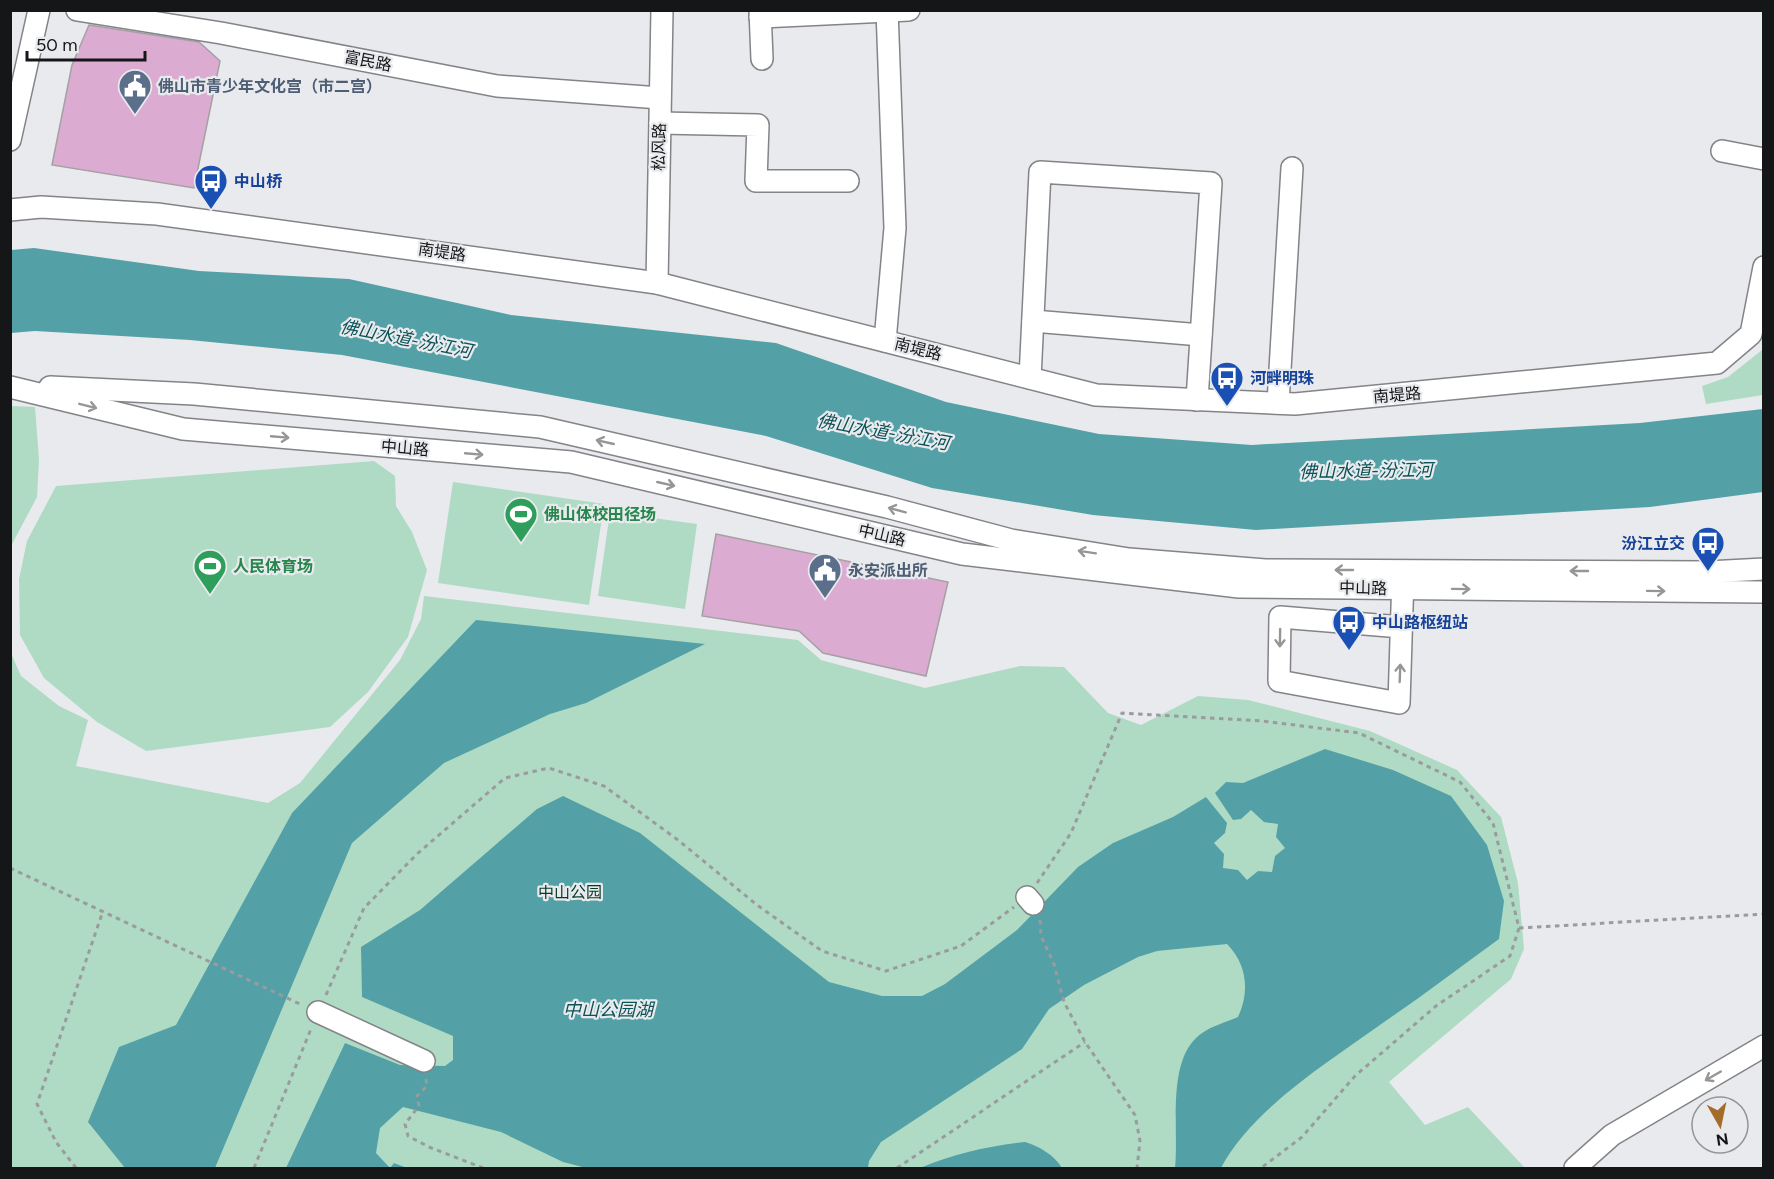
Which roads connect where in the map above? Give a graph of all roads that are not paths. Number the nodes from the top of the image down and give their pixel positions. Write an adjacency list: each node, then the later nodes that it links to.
1 (39, 10): 10 (street)
2 (77, 10): 8 (street, 富民路)
3 (662, 10): 8 (street, 松风路)
4 (909, 10): 5 (street)
5 (887, 11): 6 (street); 20 (street)
6 (760, 14): 7 (street)
7 (762, 59)
8 (660, 98): 9 (street, 松风路)
9 (660, 123): 14 (street); 17 (street, 松风路)
10 (10, 140)
11 (1722, 151): 12 (street)
12 (1764, 159)
13 (1292, 168): 24 (street)
14 (848, 181)
15 (10, 210): 17 (street, 南堤路)
16 (1764, 267): 24 (street, 南堤路)
17 (657, 283): 20 (street, 南堤路)
18 (1033, 321): 19 (street); 19 (street); 21 (street)
19 (1201, 335): 23 (street)
20 (885, 341): 21 (street, 南堤路)
21 (1030, 378): 23 (street, 南堤路)
22 (10, 386): 26 (street, 中山路, one-way to 22); 26 (street, 中山路, one-way to 26)
23 (1197, 400): 24 (street, 南堤路)
24 (1278, 403)
25 (1764, 569): 26 (street, 中山路, one-way to 26)
26 (1402, 579): 27 (street, 中山路, one-way to 27); 28 (street)
27 (1764, 592)
28 (1401, 627): 28 (street, one-way to 28)
29 (318, 1012): 31 (street)
30 (1764, 1046): 32 (street, one-way to 32)
31 (424, 1062)
32 (1575, 1168)

